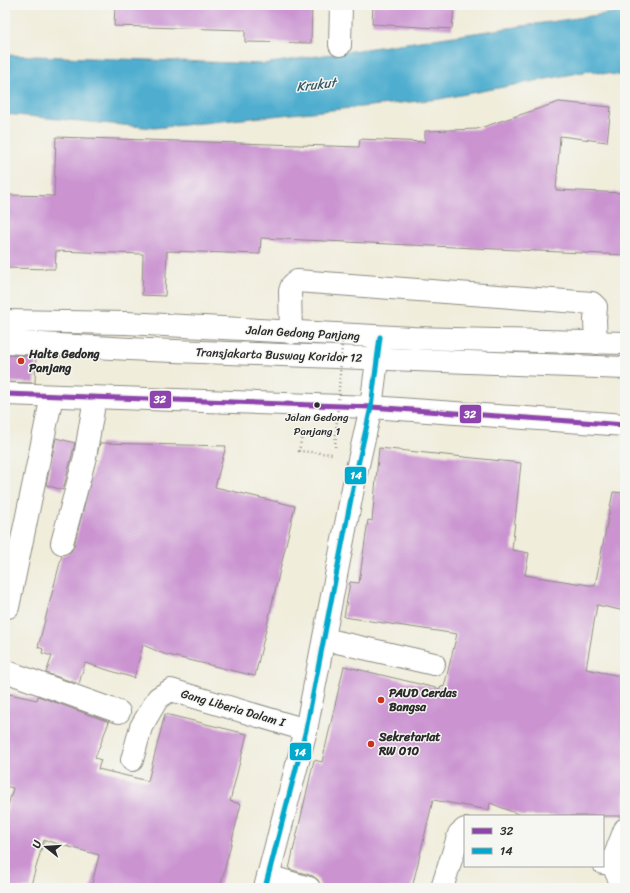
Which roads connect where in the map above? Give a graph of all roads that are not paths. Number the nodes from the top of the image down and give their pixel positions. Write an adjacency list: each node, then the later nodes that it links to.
1 (341, 5): 2 (street)
2 (340, 46)
3 (5, 321): 4 (street, Jalan Gedong Panjang)
4 (291, 333): 5 (street, Jalan Gedong Panjang); 7 (street)
5 (380, 336): 7 (street, Jalan Gedong Panjang); 9 (street)
6 (5, 342): 9 (street, Transjakarta Busway Koridor 12)
7 (596, 343): 8 (street, Jalan Gedong Panjang)
8 (625, 343)
9 (378, 359): 10 (street, Transjakarta Busway Koridor 12); 14 (street)
10 (625, 368)
11 (5, 394): 12 (street)
12 (52, 396): 13 (street); 17 (street)
13 (95, 398): 14 (street); 16 (street)
14 (371, 407): 15 (street); 18 (street)
15 (625, 425)
16 (62, 543)
17 (8, 607)
18 (324, 639): 19 (street); 22 (street)
19 (434, 664)
20 (5, 671): 21 (street)
21 (119, 712)
22 (306, 730): 23 (street, Gang Liberia Dalam I); 27 (street)
23 (132, 760)
24 (625, 828): 26 (street)
25 (464, 830): 29 (street)
26 (607, 863): 30 (street)
27 (267, 882): 28 (street)
28 (309, 888)
29 (442, 888)
30 (620, 888)

